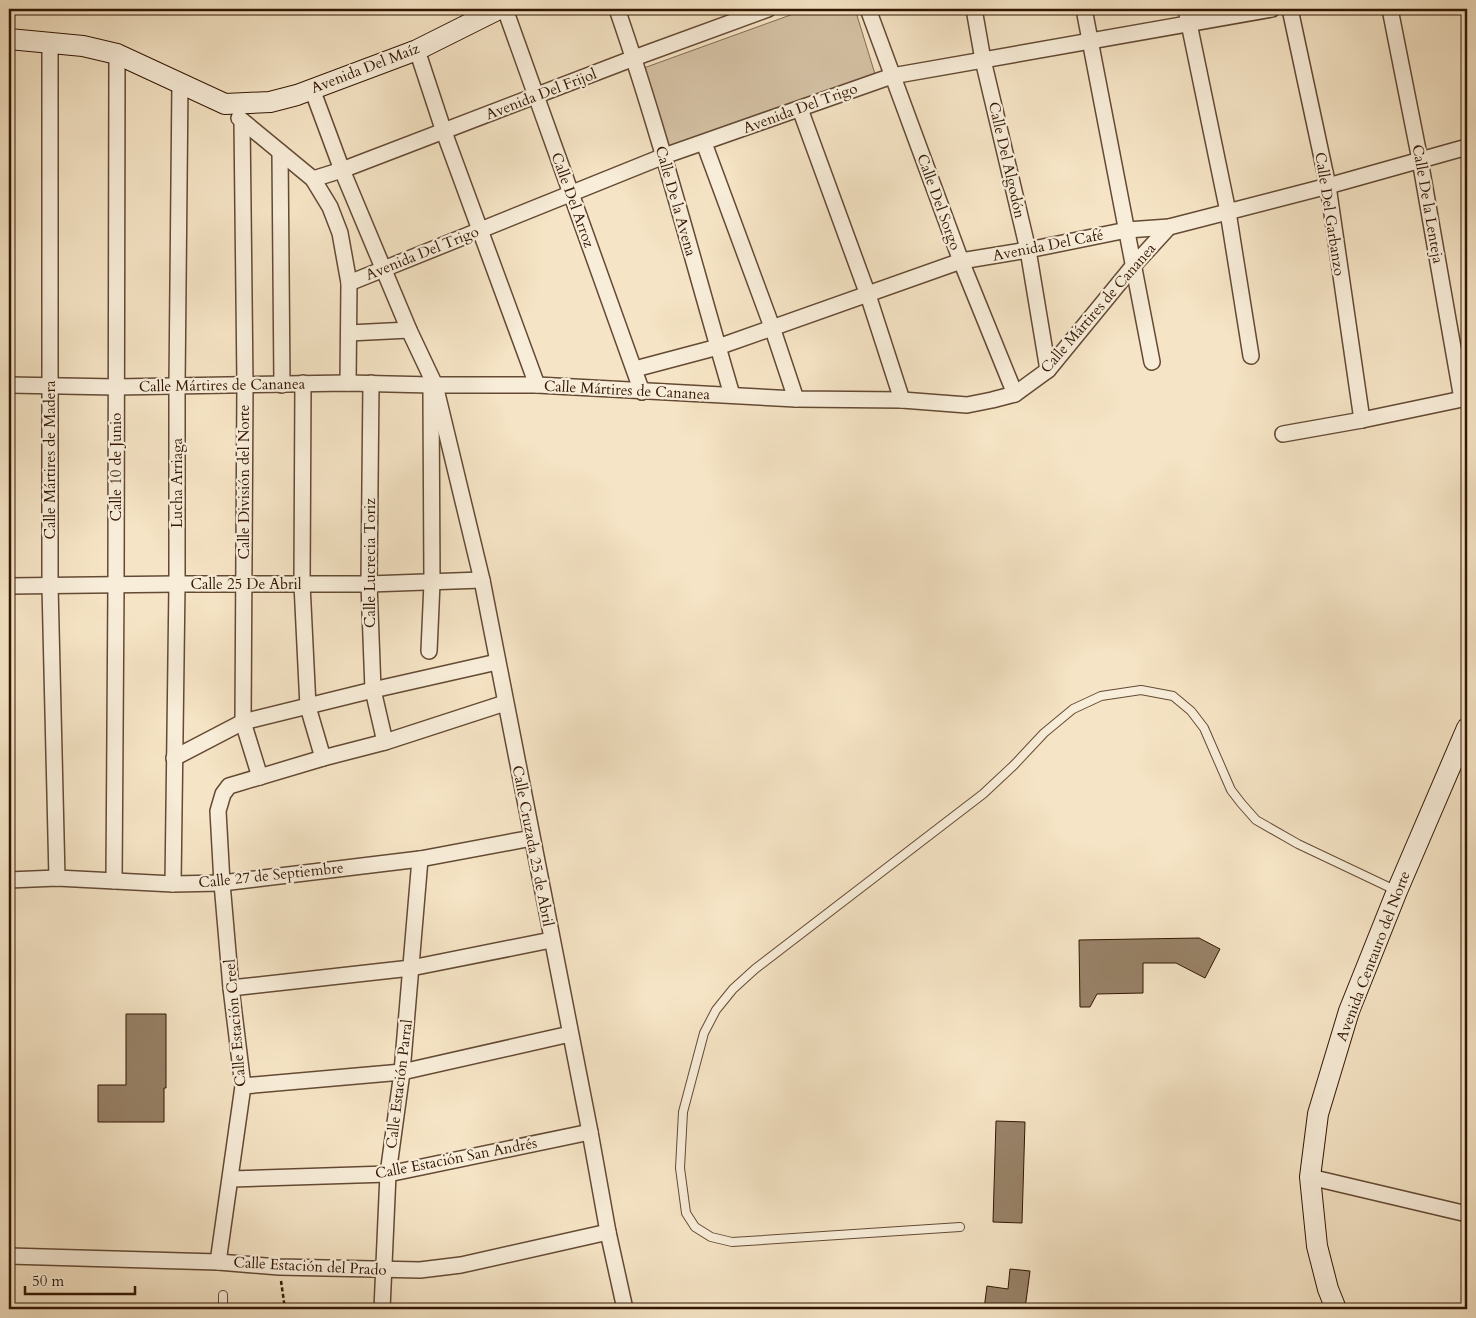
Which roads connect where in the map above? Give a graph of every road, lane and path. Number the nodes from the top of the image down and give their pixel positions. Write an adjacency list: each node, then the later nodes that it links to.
1 (499, 9): 15 (main road, Avenida Del Maíz)
2 (505, 9): 22 (street, Calle Del Arroz)
3 (617, 9): 17 (street, Calle De la Avena)
4 (768, 9): 17 (street, Avenida Del Frijol)
5 (868, 9): 19 (street, Calle Del Sorgo)
6 (974, 9): 18 (street, Calle Del Algodón)
7 (1084, 9): 13 (street)
8 (1272, 9): 11 (street, Avenida Del Trigo)
9 (1290, 9): 34 (street, Calle Del Garbanzo)
10 (1390, 9): 31 (street, Calle De la Lenteja)
11 (1187, 16): 13 (street, Avenida Del Trigo); 36 (street)
12 (9, 39): 14 (main road)
13 (1090, 40): 18 (street, Avenida Del Trigo); 39 (street)
14 (50, 41): 16 (main road); 62 (street, Calle Mártires de Madera)
15 (417, 50): 21 (main road, Avenida Del Maíz); 26 (street)
16 (117, 54): 20 (main road); 64 (street, Calle 10 de Junio)
17 (634, 58): 22 (street, Avenida Del Frijol); 30 (street, Calle De la Avena)
18 (983, 60): 19 (street, Avenida Del Trigo); 40 (street, Calle Del Algodón)
19 (892, 76): 24 (street, Avenida Del Trigo); 41 (street, Calle Del Sorgo)
20 (180, 82): 23 (main road); 63 (street, Lucha Arriaga)
21 (312, 89): 23 (main road, Avenida Del Maíz); 32 (street)
22 (535, 96): 26 (street, Avenida Del Frijol); 35 (street, Calle Del Arroz)
23 (225, 104): 25 (street)
24 (800, 109): 27 (street, Avenida Del Trigo); 45 (street)
25 (242, 121): 29 (street); 57 (street, Calle División del Norte)
26 (444, 132): 32 (street, Avenida Del Frijol); 38 (street)
27 (704, 143): 30 (street, Avenida Del Trigo); 46 (street)
28 (1467, 147): 31 (street, Avenida Del Café)
29 (280, 152): 33 (street); 58 (street)
30 (664, 156): 35 (street, Avenida Del Trigo); 49 (street, Calle De la Avena)
31 (1420, 160): 34 (street, Avenida Del Café); 68 (street, Calle De la Lenteja)
32 (342, 170): 33 (street, Avenida Del Frijol); 43 (street)
33 (313, 179): 44 (street)
34 (1328, 186): 36 (street, Avenida Del Café); 71 (street, Calle Del Garbanzo)
35 (570, 194): 38 (street, Avenida Del Trigo); 52 (street, Calle Del Arroz)
36 (1228, 212): 37 (street, Avenida Del Café); 50 (street)
37 (1170, 227): 39 (street, Avenida Del Café); 42 (street, Calle Mártires de Cananea)
38 (480, 230): 43 (street, Avenida Del Trigo); 61 (street)
39 (1127, 230): 40 (street, Avenida Del Café); 42 (street)
40 (1028, 250): 41 (street, Avenida Del Café); 53 (street, Calle Del Algodón)
41 (961, 261): 45 (street, Avenida Del Café); 66 (street, Calle Del Sorgo)
42 (1134, 265): 51 (street); 53 (street, Calle Mártires de Cananea)
43 (383, 269): 44 (street, Avenida Del Trigo); 47 (street)
44 (349, 283): 48 (street)
45 (868, 295): 46 (street, Avenida Del Café); 70 (street)
46 (772, 327): 49 (street, Avenida Del Café); 69 (street)
47 (409, 330): 48 (street); 60 (street)
48 (349, 333): 54 (street)
49 (718, 347): 52 (street, Avenida Del Café); 67 (street, Calle De la Avena)
50 (1252, 356)
51 (1152, 362)
52 (635, 369): 65 (street, Calle Del Arroz)
53 (1048, 370): 66 (street, Calle Mártires de Cananea)
54 (348, 382): 55 (street, Calle Mártires de Cananea); 56 (street, Calle Mártires de Cananea)
55 (303, 383): 58 (street, Calle Mártires de Cananea); 77 (street)
56 (371, 383): 60 (street, Calle Mártires de Cananea); 78 (street, Calle Lucrecia Toriz)
57 (245, 384): 58 (street, Calle Mártires de Cananea); 63 (street, Calle Mártires de Cananea); 76 (street, Calle División del Norte)
58 (282, 384)
59 (9, 385): 62 (street, Calle Mártires de Cananea)
60 (433, 385): 61 (street, Calle Mártires de Cananea); 73 (street, Calle Cruzada 25 de Abril); 74 (street)
61 (537, 385): 65 (street, Calle Mártires de Cananea)
62 (51, 386): 64 (street, Calle Mártires de Cananea); 81 (street, Calle Mártires de Madera)
63 (177, 386): 64 (street, Calle Mártires de Cananea); 75 (street, Lucha Arriaga)
64 (116, 387): 79 (street, Calle 10 de Junio)
65 (642, 392): 67 (street, Calle Mártires de Cananea)
66 (1015, 394): 70 (street, Calle Mártires de Cananea)
67 (732, 395): 69 (street, Calle Mártires de Cananea)
68 (1465, 398): 71 (street)
69 (796, 399): 70 (street, Calle Mártires de Cananea)
70 (902, 400)
71 (1362, 420): 72 (street)
72 (1283, 434)
73 (482, 580): 74 (street, Calle 25 De Abril); 83 (street, Calle Cruzada 25 de Abril)
74 (432, 583): 78 (street, Calle 25 De Abril); 82 (street)
75 (178, 584): 76 (street, Calle 25 De Abril); 79 (street, Calle 25 De Abril); 90 (street, Lucha Arriaga)
76 (244, 584): 77 (street, Calle 25 De Abril); 87 (street, Calle División del Norte)
77 (302, 584): 78 (street, Calle 25 De Abril); 86 (street)
78 (369, 584): 84 (street, Calle Lucrecia Toriz)
79 (116, 585): 81 (street, Calle 25 De Abril); 97 (street, Calle 10 de Junio)
80 (9, 586): 81 (street, Calle 25 De Abril)
81 (50, 586): 95 (street, Calle Mártires de Madera)
82 (429, 651)
83 (497, 662): 84 (street); 85 (street, Calle Cruzada 25 de Abril)
84 (373, 690): 86 (street); 89 (street, Calle Lucrecia Toriz)
85 (505, 703): 89 (street); 93 (street, Calle Cruzada 25 de Abril)
86 (308, 707): 87 (street); 91 (street)
87 (243, 722): 90 (street); 92 (street, Calle División del Norte)
88 (1467, 728): 100 (main road, Avenida Centauro del Norte)
89 (385, 742): 91 (street)
90 (174, 758): 99 (street, Lucha Arriaga)
91 (323, 758): 92 (street)
92 (260, 777): 98 (street, Calle Estación Creel)
93 (532, 838): 94 (street, Calle 27 de Septiembre); 101 (street, Calle Cruzada 25 de Abril)
94 (420, 859): 98 (street, Calle 27 de Septiembre); 102 (street, Calle Estación Parral)
95 (57, 878): 96 (street, Calle 27 de Septiembre); 97 (street, Calle 27 de Septiembre)
96 (9, 880)
97 (114, 881): 99 (street, Calle 27 de Septiembre)
98 (222, 883): 99 (street, Calle 27 de Septiembre); 103 (street, Calle Estación Creel)
99 (173, 884)
100 (1397, 891): 109 (main road, Avenida Centauro del Norte); 112 (lane)
101 (551, 940): 102 (street); 104 (street, Calle Cruzada 25 de Abril)
102 (411, 968): 103 (street); 105 (street, Calle Estación Parral)
103 (231, 988): 106 (street, Calle Estación Creel)
104 (570, 1034): 105 (street); 107 (street, Calle Cruzada 25 de Abril)
105 (402, 1072): 106 (street); 108 (street, Calle Estación Parral)
106 (243, 1086): 110 (street, Calle Estación Creel)
107 (590, 1132): 108 (street, Calle Estación San Andrés); 113 (street, Calle Cruzada 25 de Abril)
108 (388, 1174): 110 (street, Calle Estación San Andrés); 117 (street, Calle Estación Parral)
109 (1310, 1177): 111 (street); 123 (main road, Avenida Centauro del Norte)
110 (231, 1179): 115 (street, Calle Estación Creel)
111 (1467, 1214)
112 (960, 1227)
113 (608, 1232): 117 (street, Calle Estación del Prado); 122 (street, Calle Cruzada 25 de Abril)
114 (9, 1256): 115 (street, Calle Estación del Prado)
115 (218, 1262): 116 (street, Calle Estación del Prado)
116 (279, 1267): 117 (street, Calle Estación del Prado); 120 (path)
117 (382, 1270): 121 (street, Calle Estación Parral)
118 (223, 1295): 119 (lane)
119 (223, 1309)
120 (285, 1309)
121 (382, 1309)
122 (625, 1309)
123 (1336, 1309)

